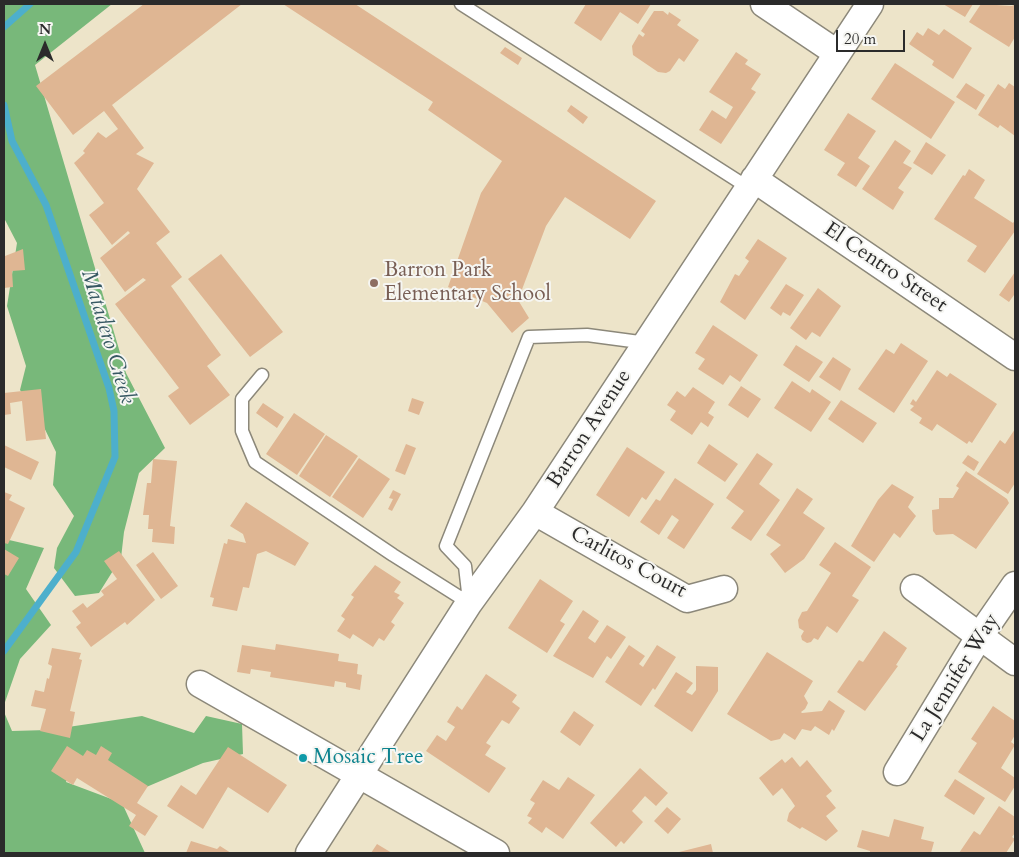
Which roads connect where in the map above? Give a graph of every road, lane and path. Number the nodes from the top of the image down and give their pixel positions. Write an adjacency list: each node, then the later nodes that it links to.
1 (461, 4): 5 (lane)
2 (764, 4): 4 (street)
3 (870, 4): 4 (street, Barron Avenue)
4 (837, 53): 5 (street, Barron Avenue)
5 (751, 183): 6 (street, Barron Avenue); 7 (street, El Centro Street)
6 (647, 343): 9 (street, Barron Avenue); 13 (lane)
7 (1015, 357)
8 (262, 375): 13 (lane)
9 (535, 512): 12 (street, Carlitos Court); 13 (street, Barron Avenue)
10 (1015, 585): 14 (street, La Jennifer Way)
11 (914, 588): 14 (street)
12 (724, 589)
13 (469, 603): 18 (street, Barron Avenue)
14 (980, 637): 15 (street); 17 (street, La Jennifer Way)
15 (1015, 662)
16 (200, 684): 18 (street)
17 (897, 772)
18 (359, 775): 19 (street, Barron Avenue); 20 (street)
19 (309, 853)
20 (496, 853)

